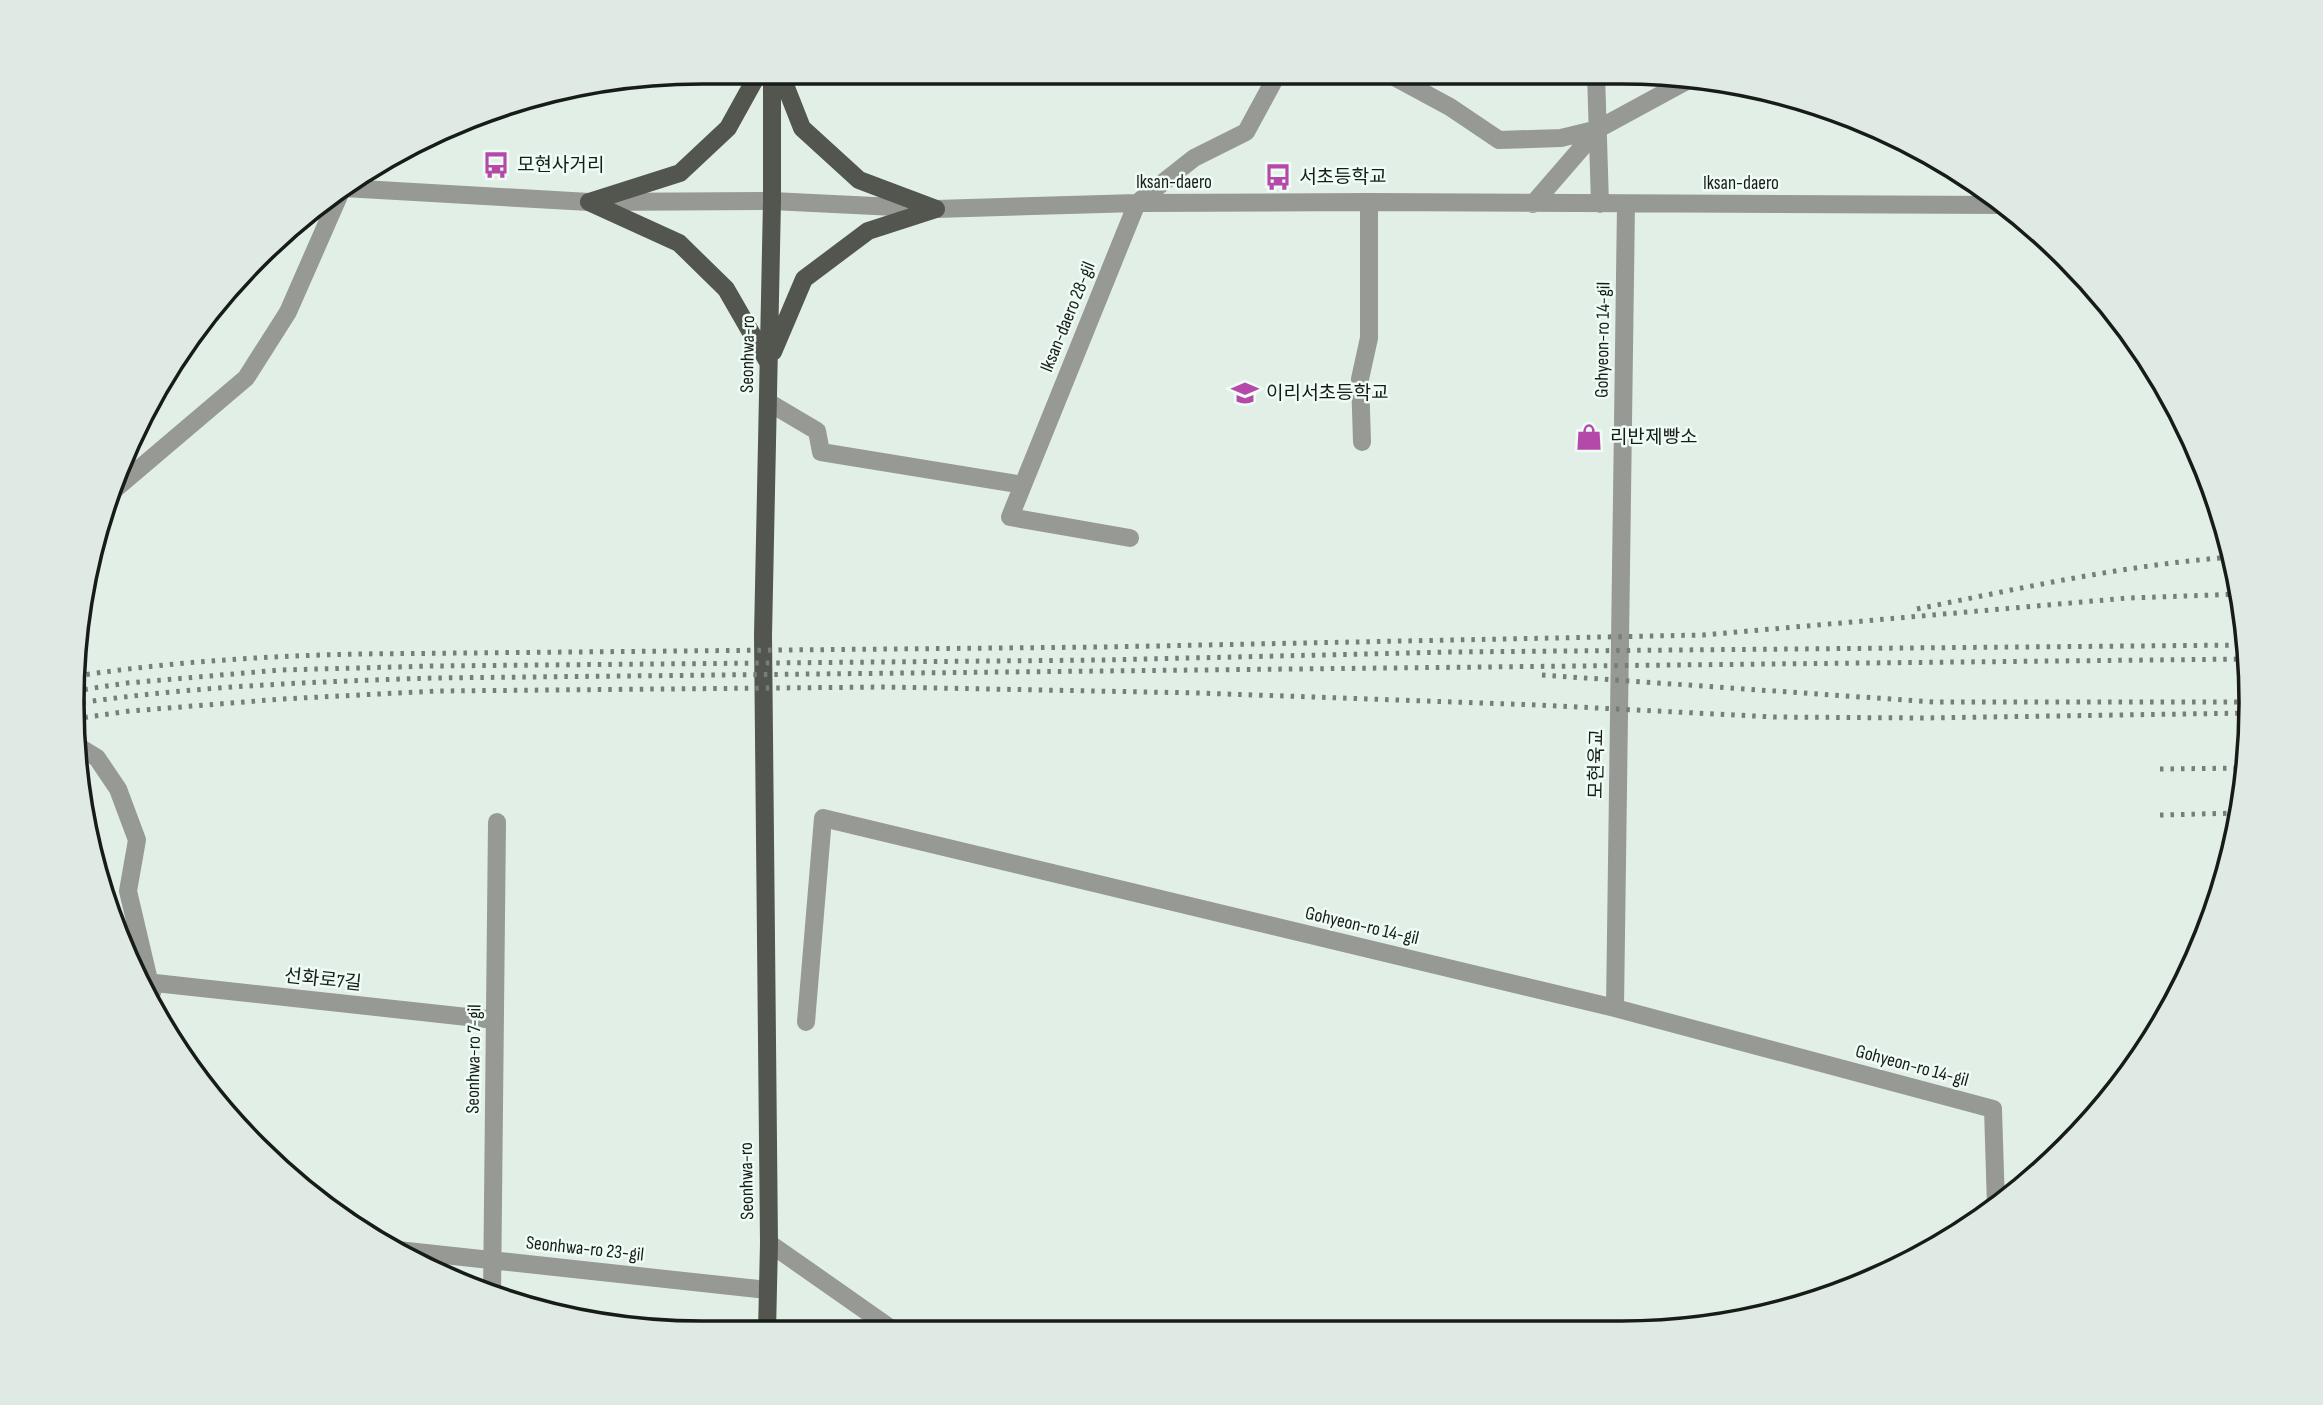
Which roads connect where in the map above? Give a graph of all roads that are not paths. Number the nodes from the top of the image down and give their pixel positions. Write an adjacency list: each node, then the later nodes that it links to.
1 (753, 84): 11 (main road)
2 (772, 84): 10 (main road, Seonhwa-ro)
3 (785, 84): 19 (main road)
4 (1272, 84): 13 (street, Iksan-daero 28-gil)
5 (1407, 84): 8 (street)
6 (1596, 84): 8 (street)
7 (1676, 87): 8 (street)
8 (1598, 129): 14 (street); 15 (street)
9 (357, 190): 11 (street, Iksan-daero)
10 (772, 201): 11 (street, Iksan-daero); 19 (street, Iksan-daero); 20 (main road, Seonhwa-ro)
11 (589, 202): 20 (main road)
12 (1369, 202): 13 (street, Iksan-daero); 14 (street, Iksan-daero); 22 (street)
13 (1137, 203): 19 (street, Iksan-daero); 24 (street, Iksan-daero 28-gil)
14 (1533, 204): 15 (street, Iksan-daero)
15 (1600, 204): 16 (street, Iksan-daero)
16 (1626, 204): 18 (street, Iksan-daero); 25 (street, Gohyeon-ro 14-gil)
17 (336, 205): 23 (street)
18 (1987, 205)
19 (936, 209): 20 (main road)
20 (768, 362): 21 (main road, Seonhwa-ro)
21 (768, 402): 24 (street); 35 (main road, Seonhwa-ro)
22 (1362, 442)
23 (127, 478)
24 (1023, 485): 26 (street, Iksan-daero 28-gil)
25 (1621, 520): 31 (street, 모현육교)
26 (1130, 538)
27 (86, 751): 29 (street)
28 (497, 822): 32 (street, Seonhwa-ro 7-gil)
29 (146, 971)
30 (154, 986): 32 (street, 선화로7길)
31 (1615, 1008): 33 (street, Gohyeon-ro 14-gil); 34 (street, Gohyeon-ro 14-gil)
32 (495, 1020): 37 (street, Seonhwa-ro 7-gil)
33 (806, 1022)
34 (1996, 1194)
35 (769, 1243): 39 (main road, Seonhwa-ro); 41 (street)
36 (420, 1252): 37 (street, Seonhwa-ro 23-gil)
37 (493, 1260): 38 (street, Seonhwa-ro 7-gil); 39 (street, Seonhwa-ro 23-gil)
38 (492, 1284)
39 (767, 1290): 40 (main road, Seonhwa-ro)
40 (767, 1321)
41 (880, 1321)

